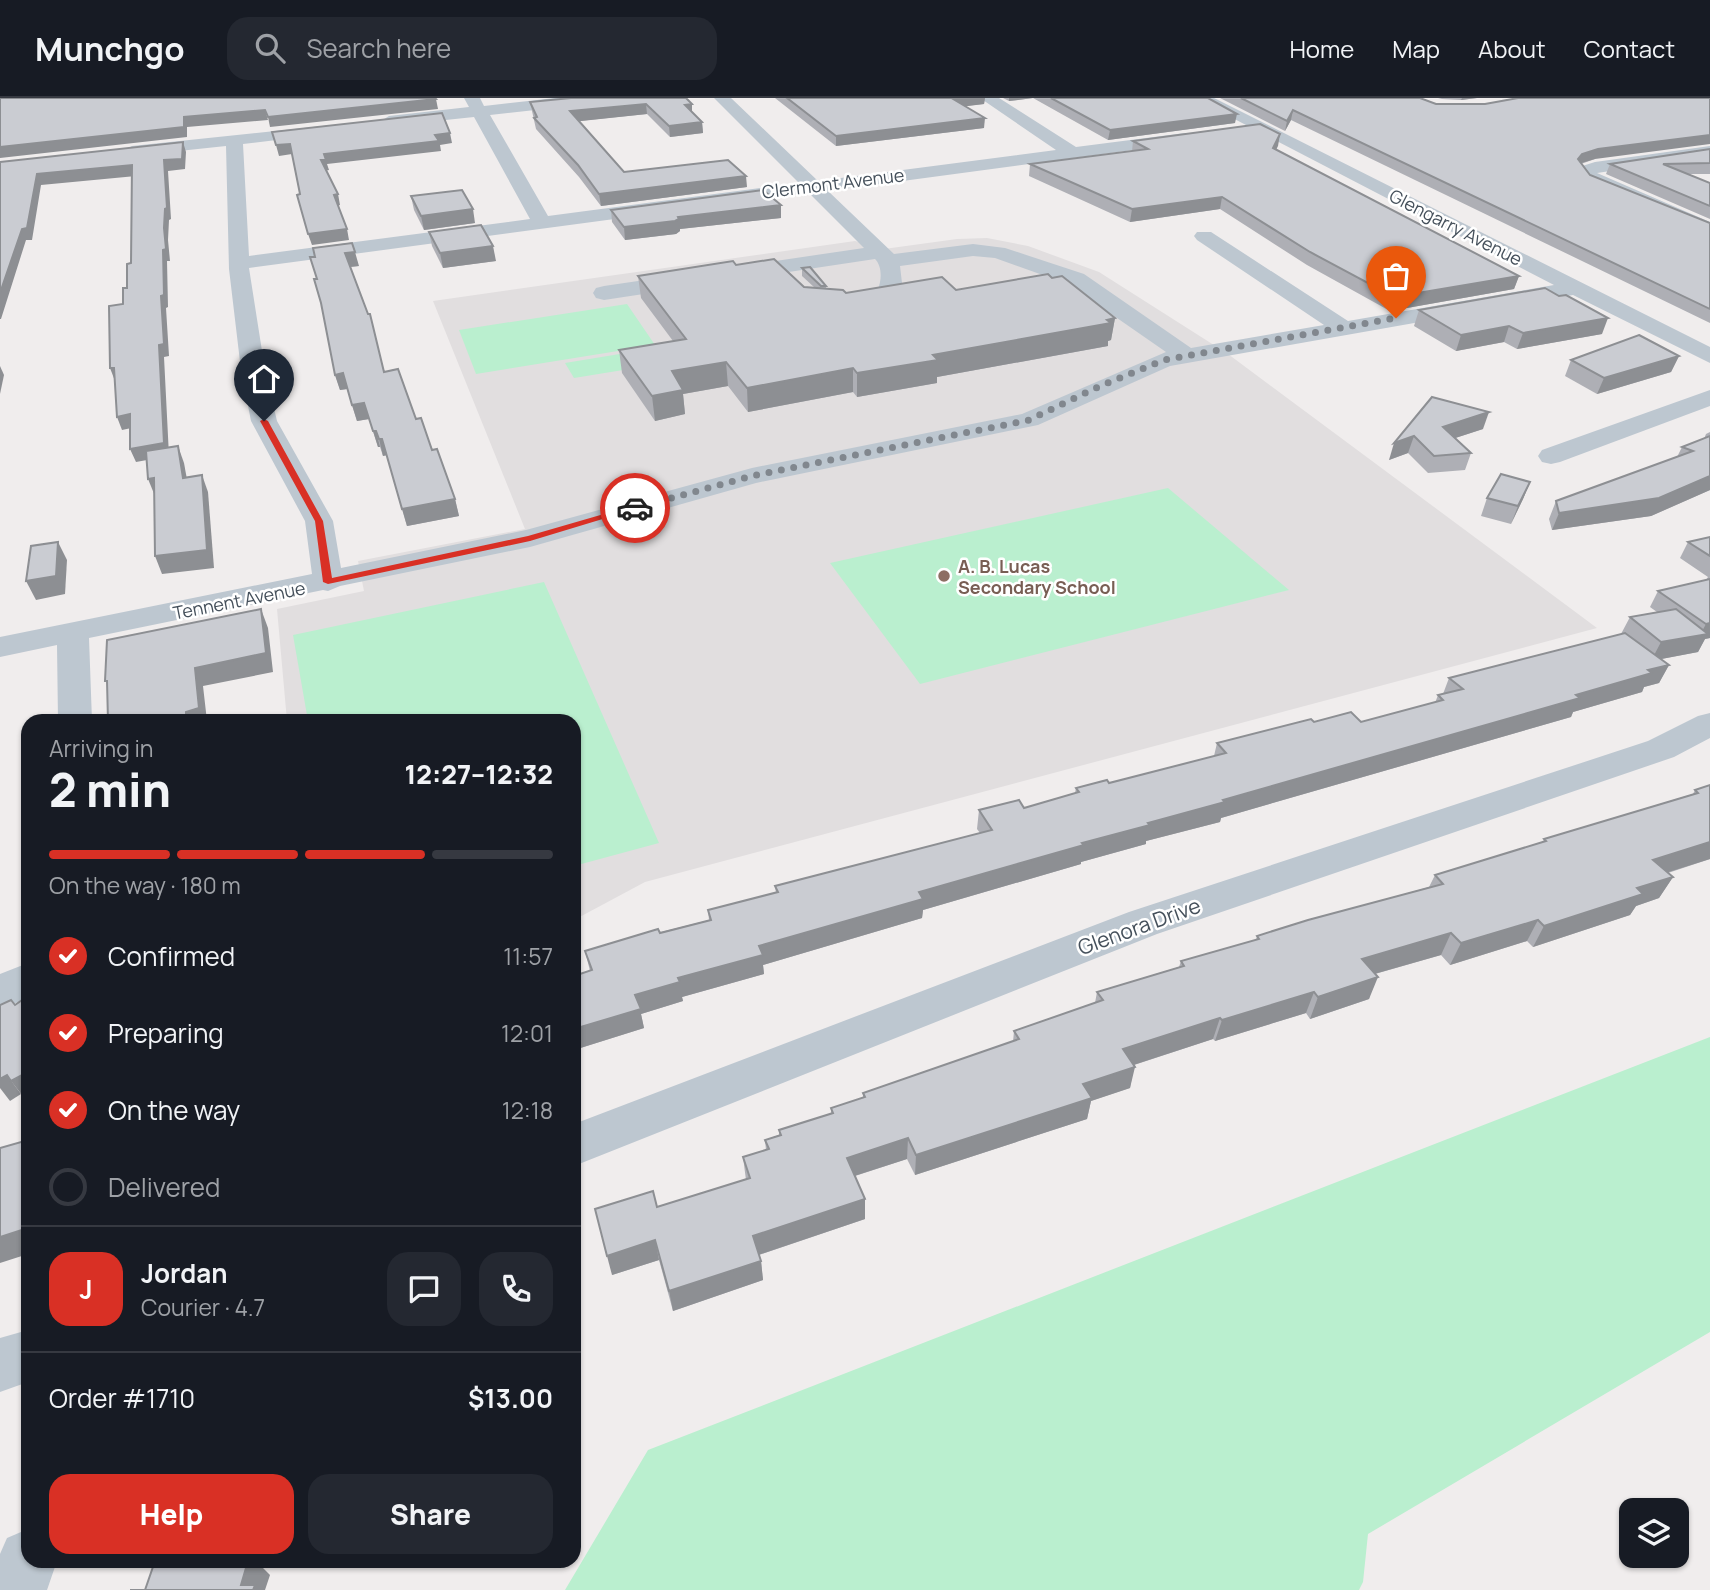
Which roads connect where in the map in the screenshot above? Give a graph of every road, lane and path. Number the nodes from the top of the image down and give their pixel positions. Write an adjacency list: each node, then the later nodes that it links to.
1 (600, 98): 5 (street)
2 (722, 98): 15 (street)
3 (988, 98): 13 (street)
4 (1202, 98): 8 (street, Glengarry Avenue)
5 (477, 104): 6 (street); 16 (street)
6 (371, 123)
7 (343, 127): 11 (street)
8 (1259, 128): 9 (street); 23 (street, Glengarry Avenue)
9 (1234, 131)
10 (1207, 135): 13 (street, Clermont Avenue)
11 (234, 139): 14 (street); 20 (street)
12 (1710, 151): 17 (street)
13 (1071, 152): 15 (street, Clermont Avenue)
14 (110, 153)
15 (811, 186): 16 (street, Clermont Avenue); 19 (street)
16 (541, 222): 20 (street, Clermont Avenue)
17 (1710, 229)
18 (1204, 236): 26 (street)
19 (884, 256): 21 (street); 25 (street); 27 (street)
20 (240, 263): 31 (street)
21 (777, 267): 22 (street); 24 (street)
22 (796, 285)
23 (1576, 288): 26 (street, Tennent Avenue); 28 (street, Glengarry Avenue)
24 (604, 293)
25 (830, 305)
26 (1342, 327): 27 (street, Tennent Avenue)
27 (1186, 356): 31 (street, Tennent Avenue)
28 (1710, 356)
29 (1710, 397): 30 (street)
30 (1551, 457)
31 (328, 582): 32 (street, Tennent Avenue)
32 (73, 633): 33 (street, Tennent Avenue); 34 (street)
33 (0, 647)
34 (75, 714)
35 (1710, 724): 38 (street, Glenora Drive)
36 (21, 984): 37 (street)
37 (0, 991)
38 (581, 1142)
39 (21, 1358): 40 (street)
40 (0, 1365)
41 (25, 1568): 42 (street)
42 (16, 1590)

